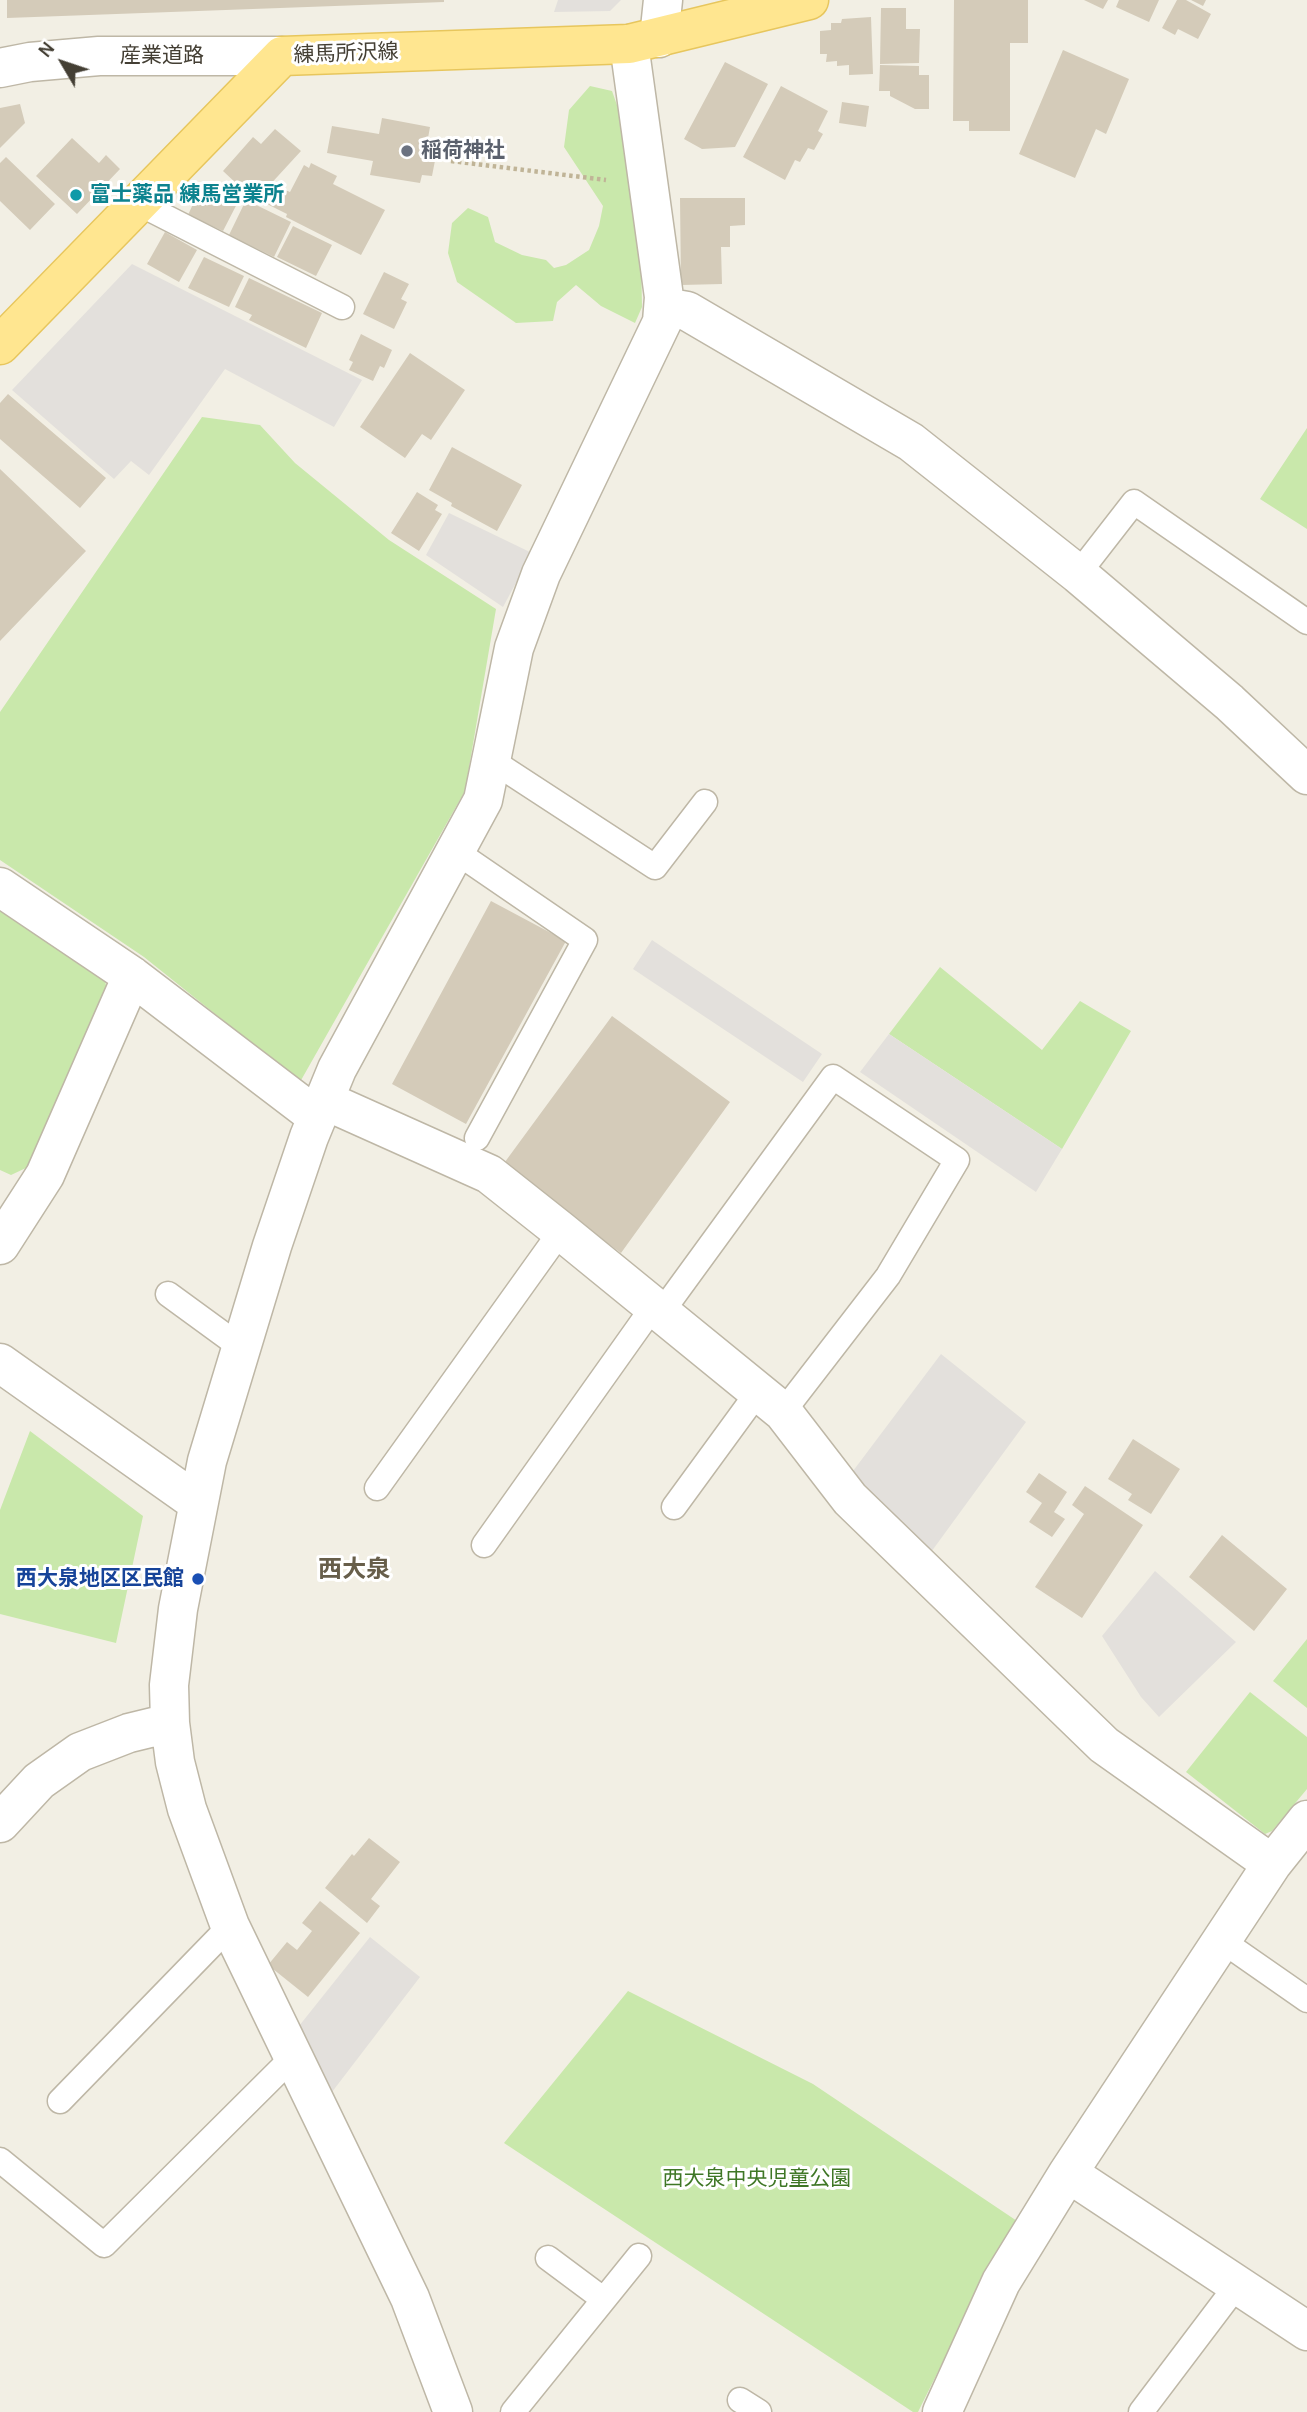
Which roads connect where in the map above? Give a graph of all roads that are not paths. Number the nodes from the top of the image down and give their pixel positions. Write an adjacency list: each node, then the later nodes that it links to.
1 (663, 0): 3 (street)
2 (809, 0): 3 (main road, 練馬所沢線)
3 (644, 41): 4 (main road, 練馬所沢線); 8 (street)
4 (282, 56): 5 (street, 産業道路); 6 (main road, 練馬所沢線)
5 (0, 68)
6 (138, 203): 7 (lane); 9 (main road, 練馬所沢線)
7 (342, 307)
8 (664, 307): 10 (street); 12 (street)
9 (0, 345)
10 (1078, 574): 11 (lane); 13 (street)
11 (1307, 622)
12 (491, 760): 14 (lane); 15 (street)
13 (1307, 775)
14 (705, 802)
15 (455, 851): 18 (street); 19 (lane)
16 (0, 887): 17 (street)
17 (132, 976): 18 (street); 20 (street)
18 (321, 1109): 21 (street); 25 (street)
19 (477, 1138)
20 (15, 1196): 22 (street)
21 (561, 1231): 24 (street); 28 (lane)
22 (0, 1245)
23 (168, 1294): 25 (lane)
24 (657, 1310): 27 (street); 27 (lane); 31 (lane)
25 (242, 1348): 29 (street)
26 (0, 1363): 29 (street)
27 (771, 1402): 30 (lane); 35 (street)
28 (377, 1488)
29 (198, 1503): 32 (street)
30 (674, 1507)
31 (484, 1545)
32 (170, 1723): 34 (street); 36 (street)
33 (1307, 1820): 35 (street)
34 (0, 1823)
35 (1272, 1864): 37 (street)
36 (230, 1926): 39 (street); 40 (lane)
37 (1221, 1940): 38 (lane); 42 (street)
38 (1307, 2000)
39 (293, 2057): 41 (lane); 48 (street)
40 (60, 2101)
41 (0, 2160)
42 (1068, 2173): 45 (street); 50 (street)
43 (639, 2256): 46 (lane)
44 (548, 2258): 46 (lane)
45 (1237, 2285): 47 (street); 51 (lane)
46 (603, 2299): 49 (lane)
47 (1307, 2331)
48 (453, 2412)
49 (513, 2412)
50 (942, 2412)
51 (1141, 2412)

